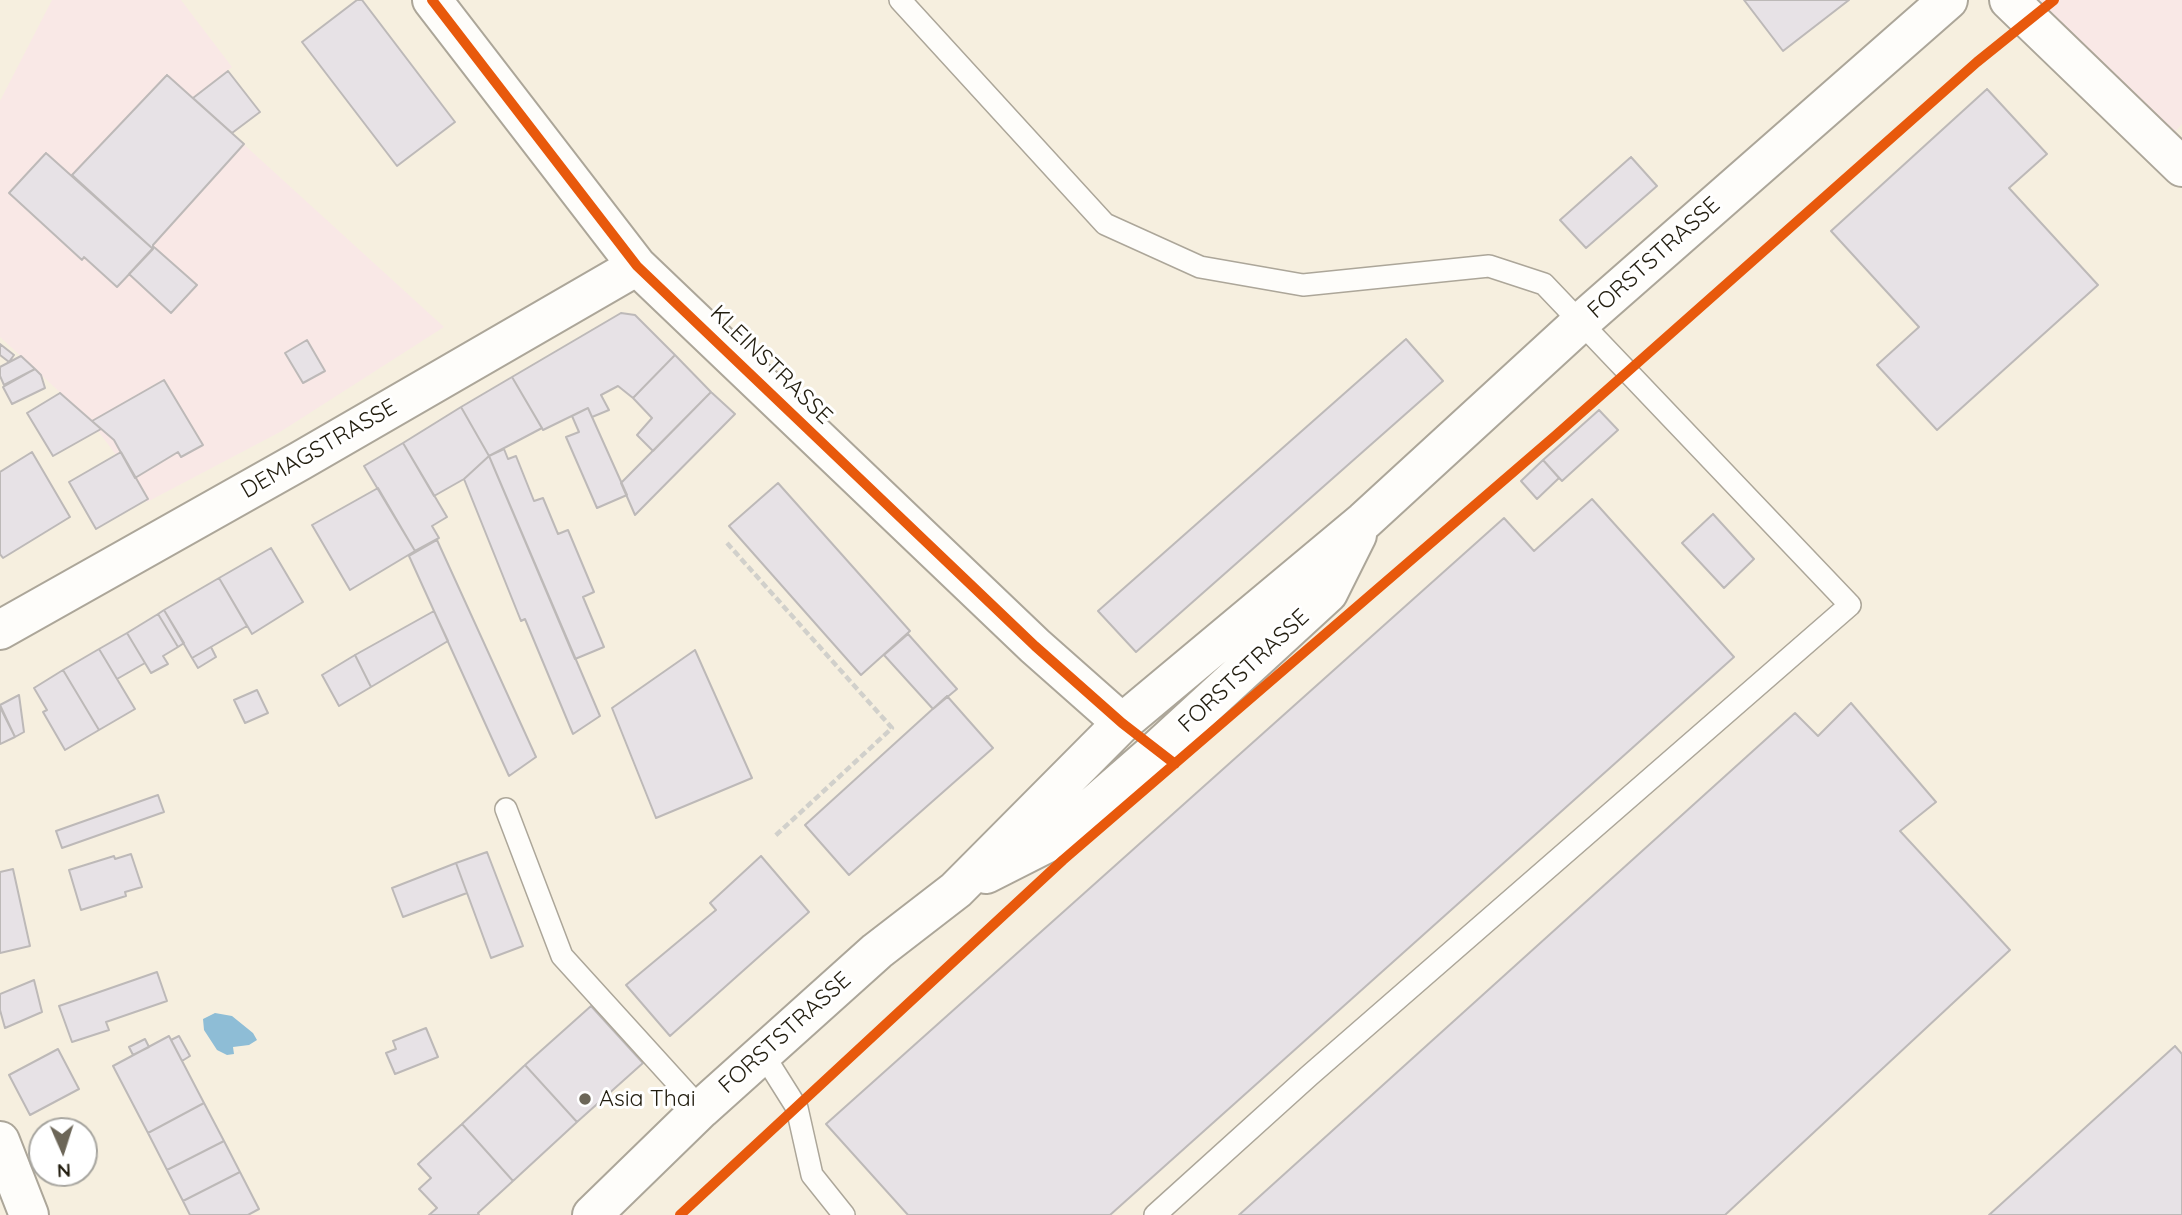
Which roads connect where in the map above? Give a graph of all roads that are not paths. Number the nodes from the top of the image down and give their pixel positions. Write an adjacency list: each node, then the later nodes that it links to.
1 (432, 0): 6 (main road, KLEINSTRASSE)
2 (900, 0): 7 (lane)
3 (1948, 0): 7 (main road, FORSTSTRASSE)
4 (2009, 0): 5 (main road)
5 (2182, 167)
6 (637, 266): 9 (main road, DEMAGSTRASSE); 10 (main road, KLEINSTRASSE)
7 (1581, 322): 8 (main road, FORSTSTRASSE); 19 (lane)
8 (1364, 521): 10 (main road, FORSTSTRASSE); 12 (main road, FORSTSTRASSE)
9 (0, 629)
10 (1122, 723): 12 (main road, FORSTSTRASSE)
11 (506, 809): 14 (lane)
12 (956, 890): 13 (main road, FORSTSTRASSE)
13 (763, 1054): 14 (main road, FORSTSTRASSE); 18 (lane)
14 (701, 1109): 17 (main road, FORSTSTRASSE)
15 (0, 1141): 16 (main road)
16 (29, 1215)
17 (592, 1215)
18 (844, 1215)
19 (1155, 1215)

